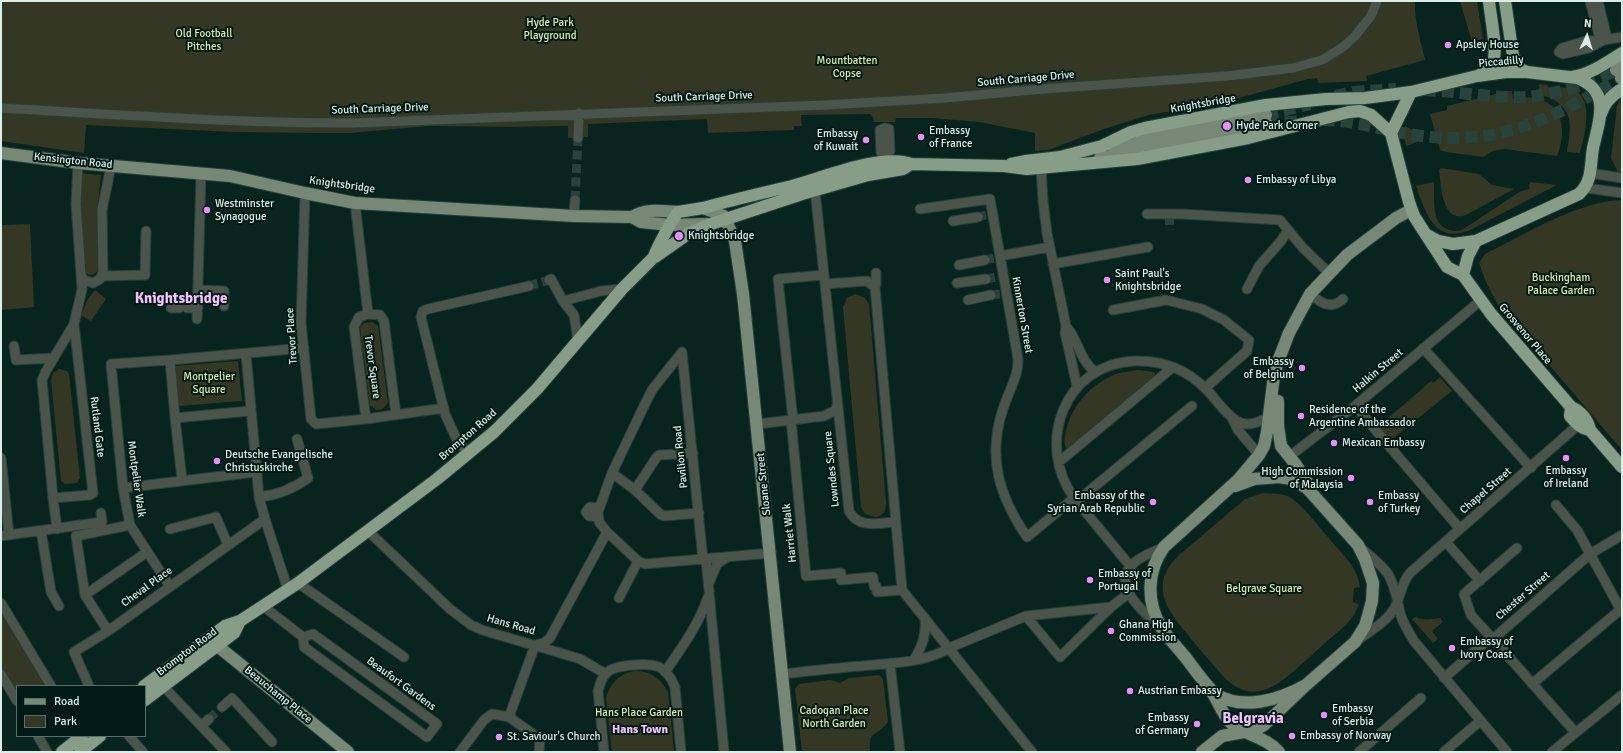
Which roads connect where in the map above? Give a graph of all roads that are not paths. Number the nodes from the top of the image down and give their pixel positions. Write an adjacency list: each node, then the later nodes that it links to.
1 (1377, 1): 15 (street, South Carriage Drive)
2 (1489, 1): 10 (highway)
3 (1505, 1): 9 (highway)
4 (1590, 1): 7 (street)
5 (1598, 1): 7 (street)
6 (1622, 36): 7 (street)
7 (1604, 40)
8 (1622, 53): 12 (highway)
9 (1527, 72): 10 (highway, Piccadilly); 12 (highway, Piccadilly)
10 (1477, 76): 13 (highway, Piccadilly)
11 (1620, 76): 16 (highway)
12 (1570, 77): 16 (highway)
13 (1411, 92): 17 (highway); 19 (highway, Knightsbridge)
14 (1, 108): 15 (street, South Carriage Drive)
15 (579, 114): 18 (street)
16 (1601, 115): 29 (highway)
17 (1391, 133): 23 (highway, Knightsbridge); 40 (highway, Grosvenor Place)
18 (578, 138)
19 (1102, 146): 23 (main road); 25 (highway, Knightsbridge)
20 (1, 153): 21 (main road, Kensington Road)
21 (78, 163): 24 (main road, Kensington Road); 65 (street, Rutland Gate)
22 (911, 164): 25 (highway, Knightsbridge); 32 (highway, Knightsbridge); 35 (highway, Knightsbridge)
23 (1066, 165): 26 (highway, Knightsbridge)
24 (110, 166): 27 (main road, Kensington Road); 66 (street)
25 (1004, 166): 26 (highway, Knightsbridge)
26 (1041, 168): 54 (street)
27 (146, 169): 28 (main road, Knightsbridge)
28 (201, 173): 33 (main road, Knightsbridge); 75 (street)
29 (1590, 173): 30 (street); 31 (highway)
30 (1622, 178)
31 (1586, 188): 34 (street); 53 (highway)
32 (815, 190): 46 (highway, Knightsbridge); 61 (street, Lowndes Square)
33 (305, 193): 37 (main road, Knightsbridge); 92 (street, Trevor Place)
34 (1622, 193)
35 (737, 199): 38 (highway, Knightsbridge); 46 (highway)
36 (575, 200): 43 (street)
37 (355, 203): 43 (main road, Knightsbridge); 86 (street)
38 (703, 208): 41 (highway, Knightsbridge); 46 (main road)
39 (920, 209): 44 (street, Kinnerton Street)
40 (1411, 210): 52 (highway, Grosvenor Place); 62 (main road)
41 (678, 212): 45 (main road, Knightsbridge); 49 (highway)
42 (1147, 214): 51 (street)
43 (574, 216): 45 (main road, Knightsbridge)
44 (986, 216): 47 (street); 57 (street, Kinnerton Street)
45 (632, 218): 49 (main road, Knightsbridge)
46 (726, 219): 48 (highway, Knightsbridge); 116 (main road, Sloane Street)
47 (953, 221)
48 (711, 224): 49 (main road, Knightsbridge); 56 (highway, Knightsbridge)
49 (670, 225): 56 (highway, Brompton Road)
50 (146, 231): 66 (street)
51 (1290, 233): 62 (street); 74 (street)
52 (1426, 235): 53 (highway); 64 (highway, Grosvenor Place)
53 (1476, 241): 64 (highway)
54 (1050, 247): 57 (street); 60 (street)
55 (1148, 247): 60 (street)
56 (654, 257): 73 (highway, Brompton Road)
57 (998, 257): 76 (street, Kinnerton Street)
58 (985, 260): 59 (street)
59 (959, 264)
60 (1053, 264): 89 (street)
61 (824, 273): 70 (street, Lowndes Square); 114 (street, Harriet Walk)
62 (1329, 273): 77 (main road)
63 (876, 275): 72 (street)
64 (1463, 275): 81 (highway, Grosvenor Place)
65 (81, 276): 66 (street); 88 (street, Rutland Gate)
66 (102, 276)
67 (986, 279): 69 (street)
68 (550, 280): 80 (street)
69 (957, 283)
70 (825, 284): 72 (street); 102 (street, Lowndes Square)
71 (529, 286): 106 (street)
72 (875, 287): 142 (street)
73 (622, 289): 80 (street); 90 (highway, Brompton Road)
74 (1247, 289)
75 (198, 290): 82 (street); 84 (street)
76 (999, 294): 79 (street); 137 (street, Kinnerton Street)
77 (1310, 294): 78 (street); 95 (main road)
78 (1343, 299)
79 (968, 300)
80 (563, 301): 90 (street)
81 (1480, 301): 93 (street, Halkin Street); 105 (highway, Grosvenor Place)
82 (224, 306)
83 (179, 308): 84 (street)
84 (198, 308): 87 (street)
85 (1113, 310): 101 (street)
86 (368, 314): 108 (street, Trevor Square); 113 (street, Trevor Square)
87 (197, 319)
88 (74, 324): 96 (street, Rutland Gate); 136 (street, Rutland Gate)
89 (1066, 326): 99 (street); 100 (street)
90 (578, 341): 120 (highway, Brompton Road)
91 (14, 346): 96 (street)
92 (304, 348): 94 (street); 113 (street, Trevor Place)
93 (1423, 348): 104 (street, Halkin Street); 127 (street)
94 (246, 354): 97 (street); 107 (street)
95 (1282, 354): 110 (main road); 123 (main road)
96 (54, 358): 136 (street, Rutland Gate)
97 (170, 360): 111 (street); 131 (street, Montpelier Walk)
98 (1173, 367): 99 (street); 101 (street); 125 (street)
99 (1095, 372): 100 (street)
100 (1077, 386): 125 (street)
101 (1206, 388): 112 (street)
102 (837, 405): 109 (street); 115 (street, Lowndes Square)
103 (1192, 406): 137 (street)
104 (1355, 406): 123 (street, Halkin Street); 146 (street)
105 (1571, 407): 117 (highway, Grosvenor Place); 118 (highway, Grosvenor Place)
106 (444, 408): 108 (street); 120 (street)
107 (250, 411): 111 (street); 128 (street)
108 (396, 415): 113 (street)
109 (824, 416): 114 (street); 115 (street)
110 (1269, 417): 112 (street); 122 (main road)
111 (175, 418): 130 (street)
112 (1232, 418): 122 (street)
113 (366, 419)
114 (792, 420): 116 (street); 170 (street, Harriet Walk)
115 (839, 423): 142 (street, Lowndes Square)
116 (758, 424): 158 (main road, Sloane Street)
117 (1578, 425): 118 (highway, Grosvenor Place); 127 (street, Chapel Street)
118 (1590, 430): 126 (highway, Grosvenor Place)
119 (297, 439): 135 (street)
120 (469, 453): 148 (highway, Brompton Road)
121 (693, 453): 129 (street, Pavilion Road); 132 (street); 140 (street, Pavilion Road)
122 (1259, 455): 133 (main road)
123 (1290, 456): 134 (main road)
124 (1, 458): 151 (street)
125 (1059, 462): 137 (street)
126 (1622, 467)
127 (1530, 468): 146 (street, Chapel Street)
128 (256, 472): 130 (street); 135 (street)
129 (612, 473): 132 (street); 149 (street)
130 (182, 480): 131 (street)
131 (123, 488): 143 (street, Montpelier Walk)
132 (635, 490): 140 (street)
133 (1226, 492): 134 (main road); 155 (main road)
134 (1314, 494): 154 (main road)
135 (259, 497): 141 (street)
136 (53, 498): 144 (street, Rutland Gate)
137 (1076, 499): 163 (street)
138 (1556, 505): 159 (street)
139 (101, 513): 144 (street)
140 (699, 513): 161 (street, Pavilion Road)
141 (264, 518): 153 (street, Cheval Place); 168 (street)
142 (896, 522): 170 (street)
143 (130, 525): 157 (street, Montpelier Walk); 172 (street)
144 (57, 529): 147 (street)
145 (170, 529): 153 (street)
146 (1460, 529): 152 (street, Chapel Street)
147 (41, 531): 151 (street); 176 (street)
148 (368, 531): 168 (highway, Brompton Road); 188 (street, Hans Road)
149 (607, 532): 162 (street); 188 (street)
150 (1622, 535): 159 (street, Chester Street)
151 (5, 536)
152 (1446, 542): 165 (street, Chapel Street); 166 (street)
153 (228, 544): 167 (street, Cheval Place)
154 (1358, 545): 164 (street); 187 (main road)
155 (1164, 547): 163 (street); 182 (main road)
156 (1517, 548): 166 (street)
157 (147, 552): 167 (street, Montpelier Walk); 172 (street)
158 (770, 553): 160 (street); 196 (main road, Sloane Street)
159 (1590, 554): 179 (street); 185 (street, Chester Street)
160 (727, 557): 161 (street); 169 (street)
161 (704, 559): 162 (street); 169 (street, Pavilion Road)
162 (638, 561): 173 (street)
163 (1131, 567): 171 (street)
164 (1385, 570): 165 (street); 174 (street)
165 (1410, 573): 174 (street, Chapel Street)
166 (1480, 581): 185 (street)
167 (169, 586): 183 (street, Cheval Place)
168 (293, 586): 177 (highway, Brompton Road); 190 (street)
169 (709, 590): 193 (street); 232 (street, Pavilion Road)
170 (902, 590): 181 (street)
171 (1129, 593): 178 (street); 182 (street)
172 (85, 595): 183 (street)
173 (619, 598)
174 (1398, 602): 187 (street); 197 (street)
175 (1, 603): 199 (street)
176 (59, 606)
177 (263, 606): 184 (street, Beaufort Gardens); 186 (highway, Brompton Road)
178 (1111, 607): 180 (street); 180 (street)
179 (1621, 611): 198 (street)
180 (1026, 616): 189 (street)
181 (925, 618): 189 (street); 191 (street)
182 (1162, 628): 204 (main road)
183 (108, 631): 200 (street, Cheval Place)
184 (303, 637): 184 (street, Beaufort Gardens)
185 (1492, 638): 197 (street, Chester Street); 198 (street)
186 (213, 642): 201 (highway, Brompton Road); 203 (highway, Brompton Road); 227 (main road, Beauchamp Place)
187 (1355, 642): 202 (main road)
188 (535, 645): 195 (street, Hans Road); 210 (street)
189 (949, 648): 191 (street); 235 (street)
190 (404, 657)
191 (912, 660): 192 (street)
192 (890, 663): 196 (street); 234 (street)
193 (665, 672): 195 (street); 231 (street)
194 (1, 674): 207 (street)
195 (606, 674): 230 (street)
196 (783, 674): 233 (main road, Sloane Street)
197 (1444, 678): 212 (street)
198 (1532, 684): 216 (street)
199 (49, 685)
200 (89, 685)
201 (146, 685)
202 (1306, 685): 204 (main road); 215 (main road)
203 (163, 686): 208 (highway, Brompton Road); 214 (street)
204 (1211, 689): 213 (main road)
205 (1622, 695): 216 (street)
206 (1421, 698): 238 (street)
207 (16, 699)
208 (146, 699)
209 (222, 707): 222 (street)
210 (509, 717): 228 (street); 229 (street)
211 (209, 719): 214 (street)
212 (1480, 721): 239 (street); 240 (street)
213 (1230, 722): 215 (main road); 220 (main road)
214 (201, 726): 226 (street)
215 (1247, 732): 220 (main road); 237 (main road)
216 (1575, 732): 241 (street)
217 (39, 737): 223 (street)
218 (96, 737): 221 (highway)
219 (130, 737): 225 (street)
220 (1220, 738): 236 (main road)
221 (82, 741): 224 (highway)
222 (272, 742)
223 (47, 752)
224 (62, 752)
225 (144, 752)
226 (226, 752)
227 (348, 752)
228 (460, 752)
229 (539, 752)
230 (604, 752)
231 (681, 752)
232 (724, 752)
233 (790, 752)
234 (900, 752)
235 (1032, 752)
236 (1202, 752)
237 (1278, 752)
238 (1359, 752)
239 (1444, 752)
240 (1507, 752)
241 (1552, 752)

